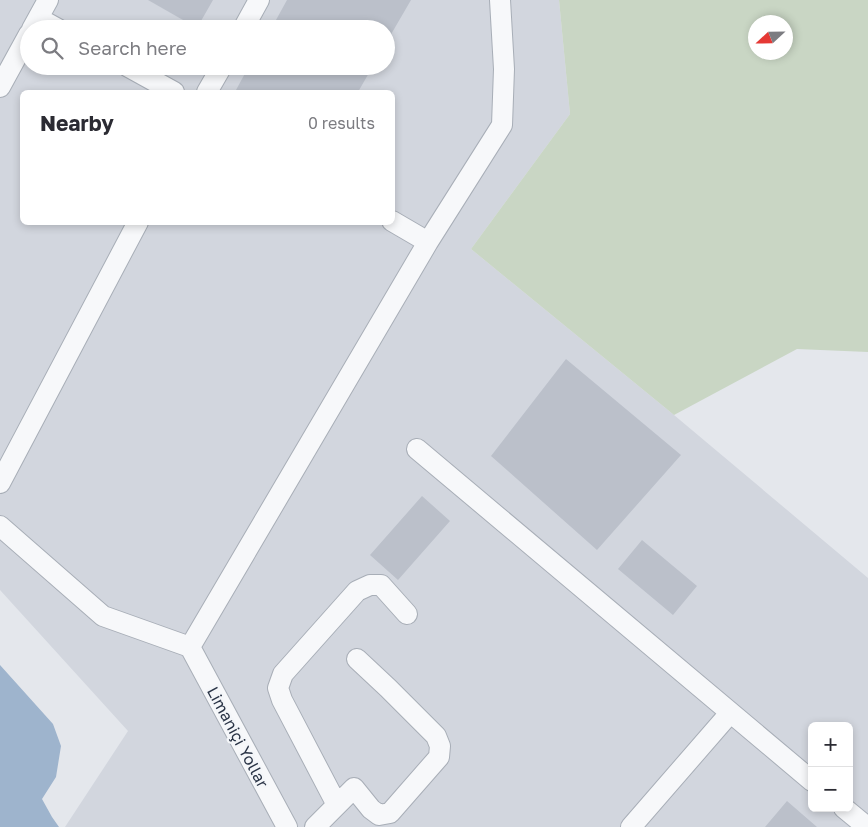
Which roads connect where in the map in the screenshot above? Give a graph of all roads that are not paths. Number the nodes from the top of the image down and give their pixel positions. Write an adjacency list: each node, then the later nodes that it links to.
1 (48, 0): 4 (street)
2 (259, 0): 5 (street)
3 (500, 0): 14 (street)
4 (37, 20)
5 (248, 20)
6 (20, 51): 9 (street)
7 (143, 75): 10 (street)
8 (217, 75): 11 (street)
9 (0, 87)
10 (170, 90)
11 (208, 90)
12 (395, 223): 14 (street)
13 (136, 225): 16 (street)
14 (428, 242): 19 (street)
15 (417, 449): 21 (street)
16 (0, 483)
17 (0, 526): 19 (street)
18 (407, 614): 23 (street)
19 (190, 647): 25 (street, Limaniçi Yollar)
20 (357, 659): 23 (street)
21 (730, 713): 22 (street); 27 (street)
22 (808, 778)
23 (337, 805): 26 (street)
24 (849, 812): 28 (street)
25 (287, 827)
26 (315, 827)
27 (631, 827)
28 (867, 827)

